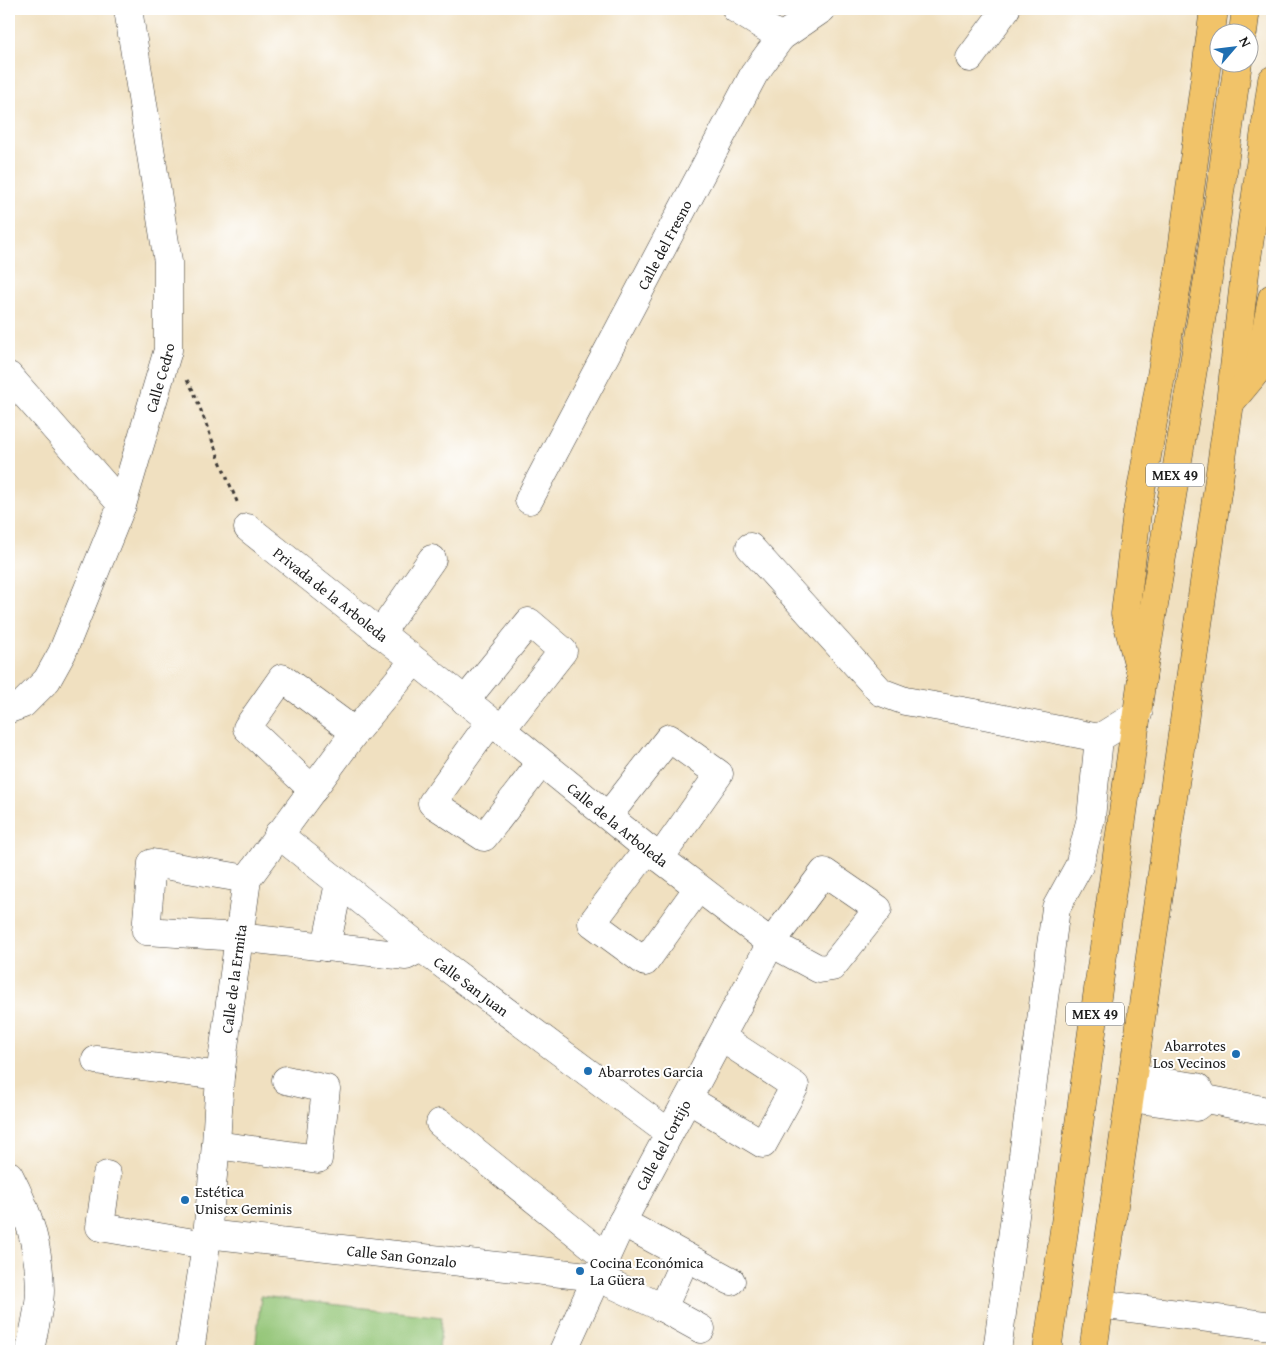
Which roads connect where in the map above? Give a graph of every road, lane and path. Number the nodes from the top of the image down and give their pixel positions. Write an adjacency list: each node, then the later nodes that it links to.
1 (128, 9): 13 (street, Calle Cedro)
2 (736, 9): 8 (street)
3 (822, 9): 8 (street, Calle del Fresno)
4 (1006, 9): 9 (street)
5 (1214, 9): 23 (main road)
6 (1246, 9): 7 (main road)
7 (1244, 22)
8 (781, 37): 16 (street, Calle del Fresno)
9 (970, 58)
10 (1237, 72): 23 (main road, MEX 49)
11 (1272, 80): 15 (main road, MEX 49)
12 (1272, 298): 15 (main road)
13 (168, 350): 17 (street, Calle Cedro); 18 (path)
14 (9, 376): 17 (street)
15 (1230, 403): 49 (main road, MEX 49)
16 (529, 500)
17 (122, 505): 25 (street, Calle Cedro)
18 (248, 528): 21 (street, Privada de la Arboleda)
19 (750, 547): 29 (street)
20 (432, 560): 21 (street)
21 (380, 634): 22 (street, Privada de la Arboleda)
22 (414, 660): 24 (street, Calle de la Arboleda); 28 (street, Calle de la Ermita)
23 (1142, 678): 26 (main road, MEX 49)
24 (465, 701): 27 (street, Calle de la Arboleda); 27 (street)
25 (9, 709)
26 (1138, 714): 29 (street); 34 (main road, MEX 49)
27 (496, 725): 30 (street, Calle de la Arboleda); 30 (street)
28 (355, 732): 31 (street, Calle de la Ermita); 31 (street)
29 (1099, 738): 36 (street)
30 (541, 763): 32 (street, Calle de la Arboleda)
31 (313, 790): 33 (street, Calle de la Ermita)
32 (608, 816): 35 (street, Calle de la Arboleda); 35 (street)
33 (278, 834): 37 (street, Calle de la Ermita); 38 (street, Calle San Juan)
34 (1118, 849): 36 (street); 70 (main road, MEX 49)
35 (654, 854): 39 (street, Calle de la Arboleda); 39 (street)
36 (1078, 866): 69 (street)
37 (247, 879): 40 (street, Calle de la Ermita); 40 (street)
38 (339, 883): 42 (street); 43 (street, Calle San Juan)
39 (698, 888): 41 (street, Calle de la Arboleda)
40 (238, 937): 42 (street); 47 (street, Calle de la Ermita)
41 (771, 943): 44 (street, Calle de la Arboleda); 44 (street, Calle del Cortijo); 45 (street, Calle del Cortijo)
42 (326, 947): 43 (street)
43 (421, 948): 53 (street, Calle San Juan)
44 (832, 967)
45 (722, 1038): 50 (street, Calle del Cortijo); 50 (street)
46 (96, 1060): 47 (street)
47 (220, 1076): 54 (street, Calle de la Ermita)
48 (286, 1080): 54 (street)
49 (1131, 1088): 51 (street); 62 (main road, MEX 49)
50 (688, 1099): 53 (street, Calle del Cortijo)
51 (1272, 1112)
52 (440, 1123): 60 (street)
53 (669, 1133): 57 (street, Calle del Cortijo)
54 (216, 1145): 58 (street, Calle de la Ermita)
55 (9, 1175): 66 (street)
56 (107, 1175): 58 (street, Calle San Gonzalo)
57 (622, 1222): 59 (street); 60 (street, Calle del Cortijo)
58 (206, 1240): 60 (street, Calle San Gonzalo); 67 (street, Calle de la Ermita)
59 (686, 1257): 61 (street); 63 (street)
60 (602, 1267): 63 (street); 68 (street, Calle del Cortijo)
61 (731, 1281)
62 (1099, 1304): 64 (street); 71 (main road, MEX 49)
63 (663, 1308): 65 (street)
64 (1272, 1326)
65 (702, 1329)
66 (30, 1351)
67 (190, 1351)
68 (563, 1351)
69 (997, 1351)
70 (1047, 1351)
71 (1093, 1351)

